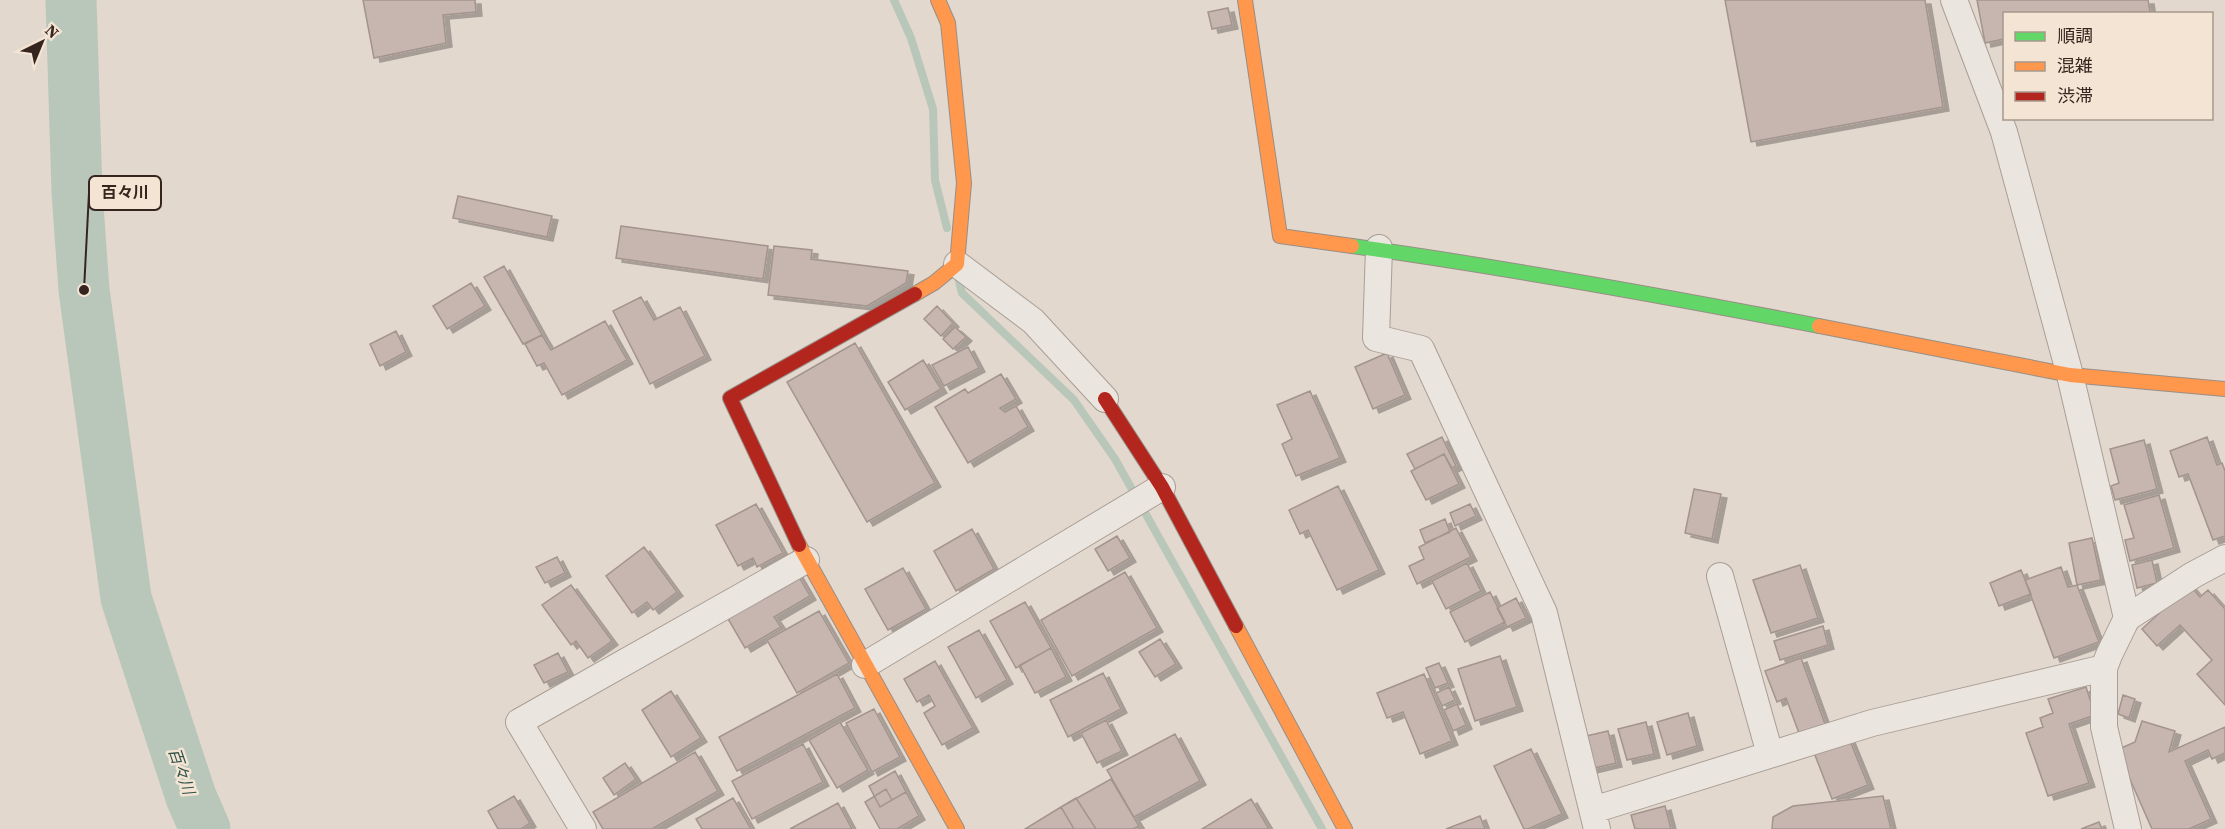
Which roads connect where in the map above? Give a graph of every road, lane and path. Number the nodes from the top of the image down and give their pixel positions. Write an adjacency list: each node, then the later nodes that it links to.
1 (938, 0): 5 (street)
2 (1245, 0): 4 (street)
3 (1954, 0): 6 (street)
4 (1379, 248): 6 (street); 17 (street)
5 (957, 264): 8 (street); 11 (street)
6 (2070, 375): 7 (street); 13 (street)
7 (2225, 389)
8 (1105, 399): 9 (street)
9 (1162, 487): 14 (street); 20 (street)
10 (2225, 558): 13 (street)
11 (806, 560): 14 (street); 18 (street)
12 (1720, 576): 16 (street)
13 (2127, 618): 15 (street)
14 (865, 664): 19 (street)
15 (2104, 668): 16 (street); 21 (street)
16 (1770, 754): 17 (street)
17 (1595, 820)
18 (583, 829)
19 (957, 829)
20 (1345, 829)
21 (2128, 829)

